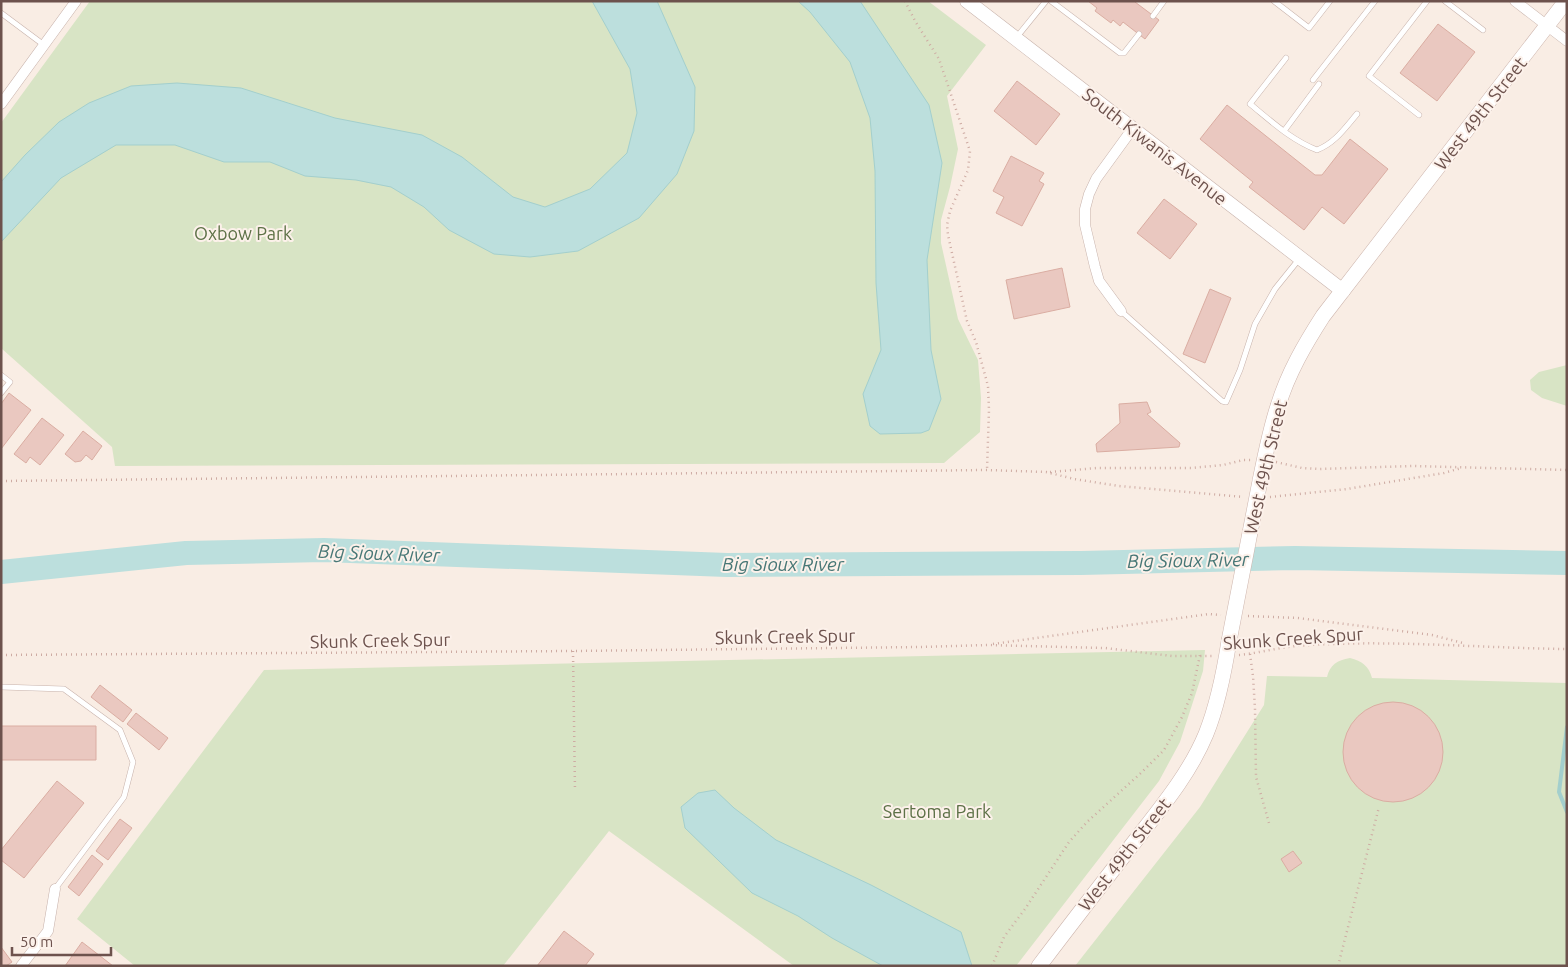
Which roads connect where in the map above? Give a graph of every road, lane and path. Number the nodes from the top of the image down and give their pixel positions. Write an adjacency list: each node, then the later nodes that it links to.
1 (76, 1): 21 (street)
2 (905, 1): 37 (path)
3 (1046, 1): 19 (lane)
4 (1051, 1): 18 (lane)
5 (1164, 1): 15 (lane)
6 (1274, 1): 7 (lane)
7 (1330, 1)
8 (1375, 1): 23 (lane)
9 (1427, 1): 27 (lane)
10 (1445, 1): 17 (lane)
11 (1516, 1): 16 (street)
12 (1566, 1): 16 (main road, West 49th Street)
13 (971, 2): 19 (street, South Kiwanis Avenue)
14 (1, 13): 21 (lane)
15 (1153, 16)
16 (1547, 26): 20 (street); 31 (main road, West 49th Street)
17 (1483, 30)
18 (1138, 34)
19 (1016, 39): 28 (street, South Kiwanis Avenue)
20 (1567, 41)
21 (44, 46): 25 (street)
22 (1286, 58): 29 (lane)
23 (1314, 80)
24 (1319, 84): 29 (lane)
25 (1, 104)
26 (1357, 114): 29 (lane)
27 (1419, 115)
28 (1133, 128): 30 (street, South Kiwanis Avenue); 32 (street)
29 (1284, 131)
30 (1300, 258): 31 (street, South Kiwanis Avenue); 32 (lane)
31 (1343, 291): 35 (main road, West 49th Street)
32 (1120, 311)
33 (1, 375): 34 (lane)
34 (1, 393)
35 (1265, 460): 36 (path); 39 (path); 48 (main road, West 49th Street, bridge)
36 (1461, 468): 38 (path); 42 (path)
37 (987, 470): 39 (path); 40 (path)
38 (1567, 470)
39 (1046, 472): 41 (path)
40 (1, 480)
41 (1250, 497)
42 (1267, 497)
43 (1567, 648): 45 (path, Skunk Creek Spur)
44 (573, 651): 46 (path, Skunk Creek Spur); 47 (path, Skunk Creek Spur); 50 (path)
45 (1250, 654): 48 (path, Skunk Creek Spur); 52 (path)
46 (1, 655)
47 (1200, 655): 48 (path, Skunk Creek Spur); 55 (path)
48 (1227, 657): 56 (main road, West 49th Street)
49 (1, 687): 53 (lane)
50 (575, 792)
51 (1379, 807): 57 (path)
52 (1269, 822)
53 (55, 889): 54 (street)
54 (21, 966)
55 (992, 966)
56 (1038, 966)
57 (1338, 966)

